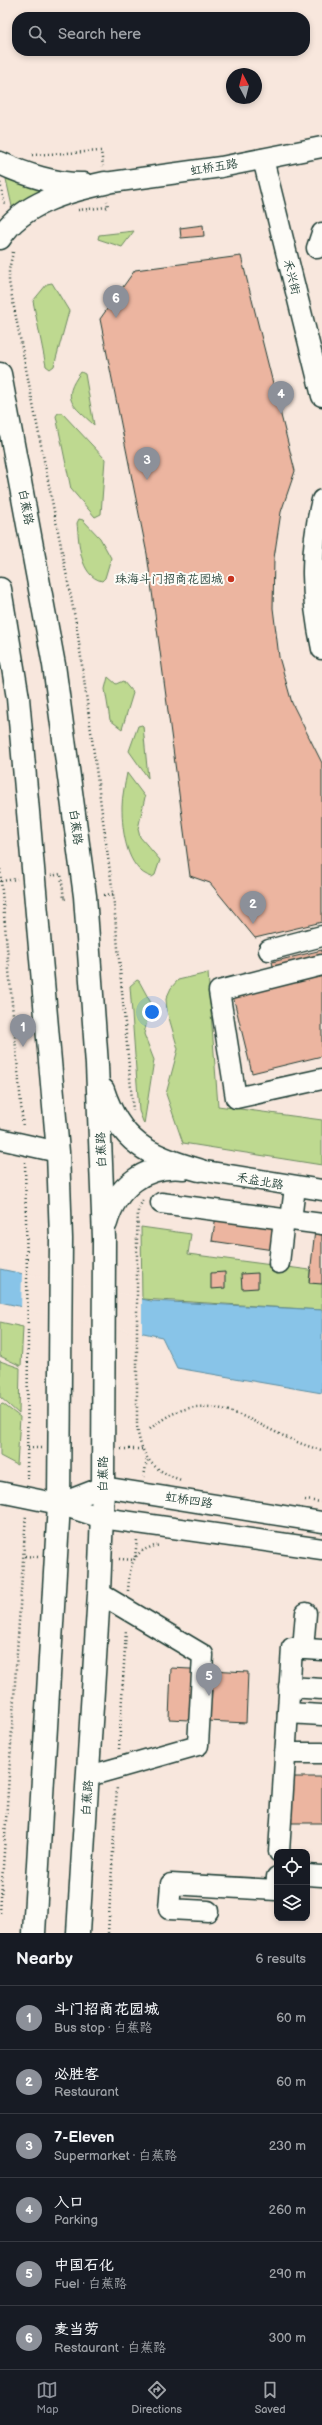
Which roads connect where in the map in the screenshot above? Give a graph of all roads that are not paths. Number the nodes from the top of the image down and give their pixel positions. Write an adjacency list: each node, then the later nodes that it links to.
1 (322, 147): 2 (street, 虹桥五路)
2 (263, 159): 4 (street, 虹桥五路); 7 (street, 禾兴街)
3 (0, 163): 4 (main road)
4 (105, 183): 5 (main road)
5 (7, 243)
6 (0, 374): 14 (main road, 白蕉路)
7 (322, 396)
8 (322, 500): 10 (street)
9 (0, 589): 17 (main road)
10 (322, 649)
11 (322, 936): 12 (street)
12 (269, 950)
13 (322, 965): 15 (street)
14 (97, 1064): 18 (main road); 24 (main road, 白蕉路)
15 (322, 1079)
16 (0, 1139): 17 (street)
17 (58, 1152): 28 (main road)
18 (199, 1170): 19 (street, 禾益北路); 24 (main road)
19 (295, 1187): 20 (street, 禾益北路); 22 (street)
20 (322, 1190)
21 (161, 1203): 22 (street)
22 (288, 1220): 23 (street); 25 (street)
23 (322, 1224)
24 (104, 1238): 26 (main road, 白蕉路)
25 (279, 1263)
26 (103, 1486): 28 (street); 29 (main road, 白蕉路); 30 (street, 虹桥四路)
27 (0, 1492): 28 (street)
28 (59, 1504): 29 (street); 47 (main road)
29 (102, 1518): 31 (street); 32 (main road, 白蕉路)
30 (322, 1522)
31 (322, 1549)
32 (99, 1593): 41 (main road, 白蕉路); 41 (street)
33 (306, 1613): 34 (street)
34 (313, 1649): 35 (street)
35 (290, 1687): 36 (street); 37 (street)
36 (322, 1689)
37 (288, 1713): 38 (street); 39 (street)
38 (322, 1715)
39 (285, 1753): 40 (street); 42 (street)
40 (322, 1753)
41 (89, 1776): 48 (main road, 白蕉路)
42 (279, 1849)
43 (310, 1875): 44 (street)
44 (322, 1876)
45 (276, 1885): 46 (street)
46 (208, 1911)
47 (34, 1933)
48 (78, 1933)

